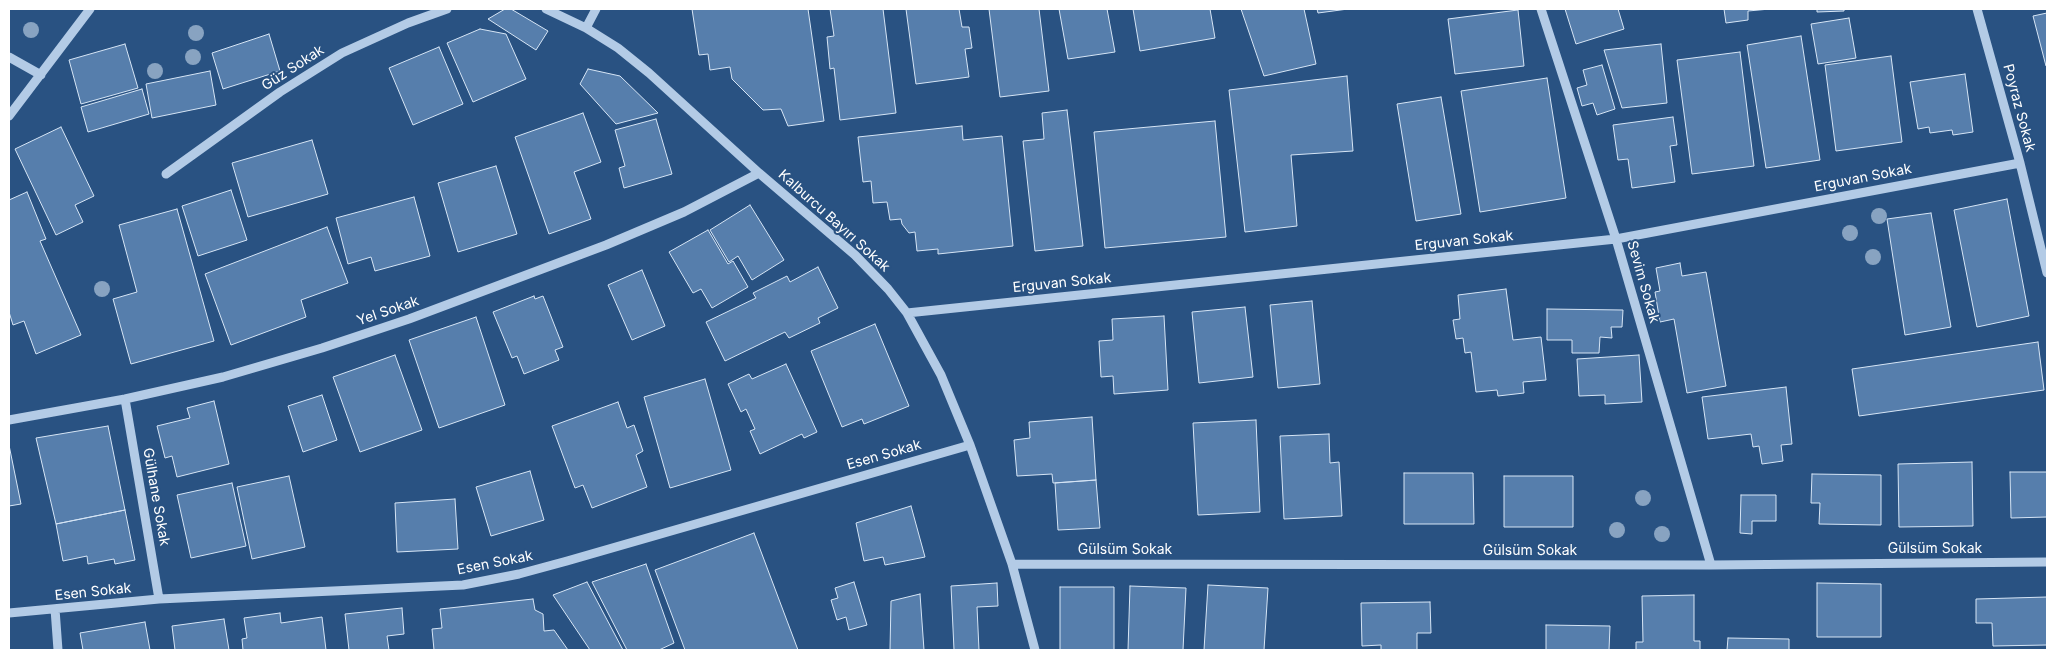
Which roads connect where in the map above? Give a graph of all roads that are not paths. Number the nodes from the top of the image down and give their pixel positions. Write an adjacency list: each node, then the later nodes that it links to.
1 (90, 9): 9 (street)
2 (447, 9): 13 (street, Güz Sokak)
3 (546, 9): 7 (street, Kalburcu Bayırı Sokak)
4 (596, 9): 7 (street)
5 (1541, 9): 14 (street, Sevim Sokak)
6 (1977, 9): 11 (street, Poyraz Sokak)
7 (586, 28): 12 (street, Kalburcu Bayırı Sokak)
8 (9, 57): 9 (street)
9 (41, 75): 10 (street)
10 (9, 116)
11 (2020, 163): 14 (street, Erguvan Sokak); 15 (street, Poyraz Sokak)
12 (759, 173): 16 (street, Kalburcu Bayırı Sokak); 17 (street, Yel Sokak)
13 (166, 174)
14 (1616, 238): 16 (street, Erguvan Sokak); 22 (street, Sevim Sokak)
15 (2047, 273)
16 (907, 313): 19 (street, Kalburcu Bayırı Sokak)
17 (126, 399): 18 (street, Yel Sokak); 23 (street, Gülhane Sokak)
18 (9, 420)
19 (970, 445): 21 (street, Kalburcu Bayırı Sokak); 23 (street, Esen Sokak)
20 (2047, 562): 22 (street, Gülsüm Sokak)
21 (1012, 564): 22 (street, Gülsüm Sokak); 27 (street, Kalburcu Bayırı Sokak)
22 (1711, 564)
23 (159, 599): 24 (street, Esen Sokak)
24 (55, 609): 25 (street, Esen Sokak); 26 (street)
25 (9, 613)
26 (58, 650)
27 (1035, 650)

